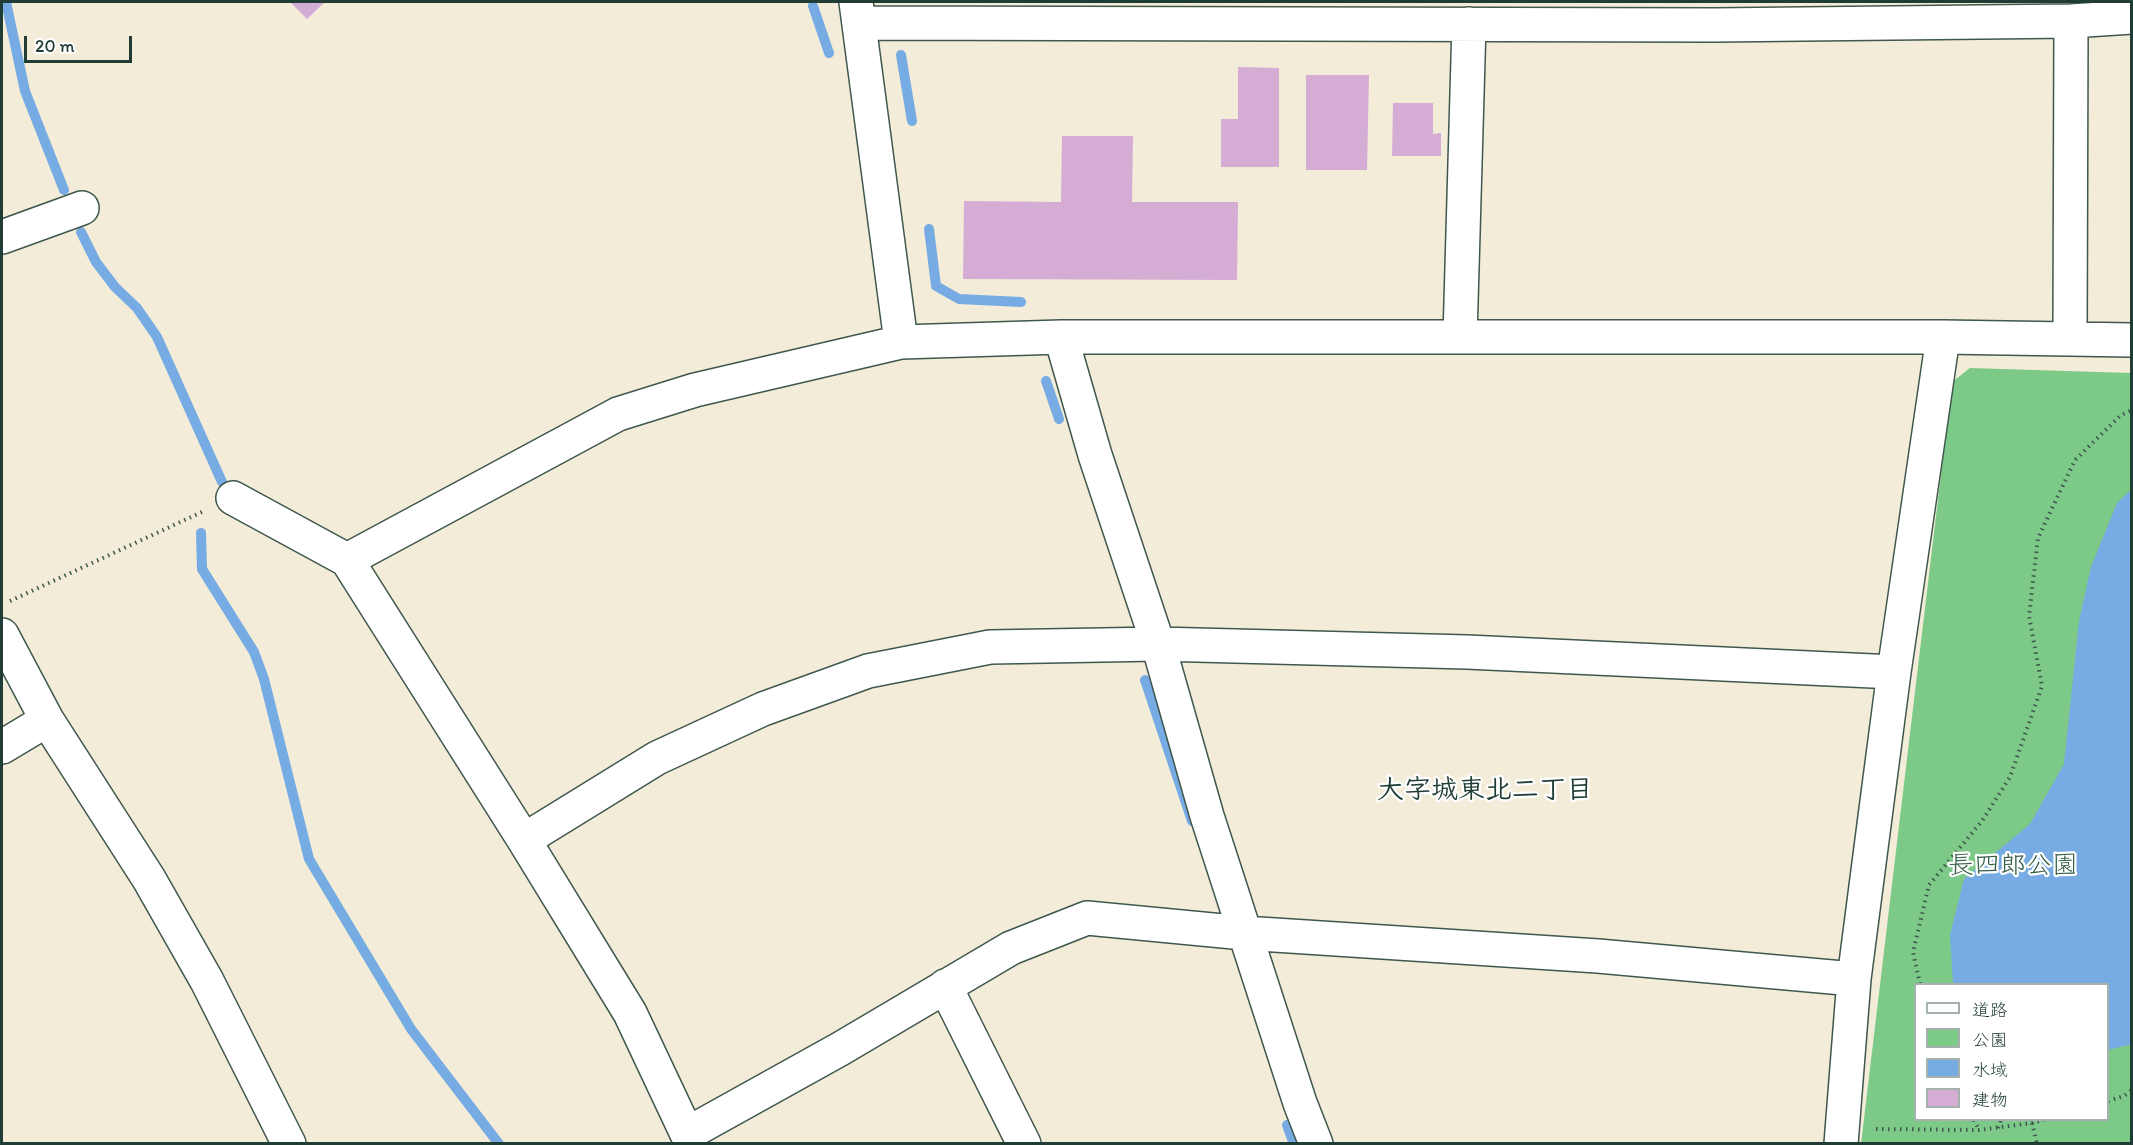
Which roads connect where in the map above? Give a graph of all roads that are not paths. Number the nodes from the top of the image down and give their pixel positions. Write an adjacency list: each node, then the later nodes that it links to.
1 (858, 12): 5 (street); 13 (street)
2 (1714, 13): 4 (street); 5 (street)
3 (2132, 17): 4 (street)
4 (2070, 21): 11 (street)
5 (1469, 24): 9 (street)
6 (82, 208): 7 (street)
7 (2, 237)
8 (1061, 337): 9 (street); 13 (street); 17 (street)
9 (1460, 337): 10 (street)
10 (1943, 337): 11 (street); 18 (street)
11 (2070, 339): 12 (street)
12 (2132, 340)
13 (901, 342): 15 (street)
14 (232, 498): 15 (street)
15 (347, 560): 21 (street)
16 (2, 635): 19 (street)
17 (1158, 644): 18 (street); 21 (street); 22 (street)
18 (1894, 672): 23 (street)
19 (47, 720): 20 (street); 27 (street)
20 (2, 747)
21 (524, 840): 26 (street)
22 (1244, 933): 23 (street); 24 (street); 29 (street)
23 (1854, 979): 25 (street)
24 (945, 986): 26 (street); 28 (street)
25 (1841, 1136)
26 (681, 1139)
27 (289, 1143)
28 (1024, 1143)
29 (1316, 1143)

